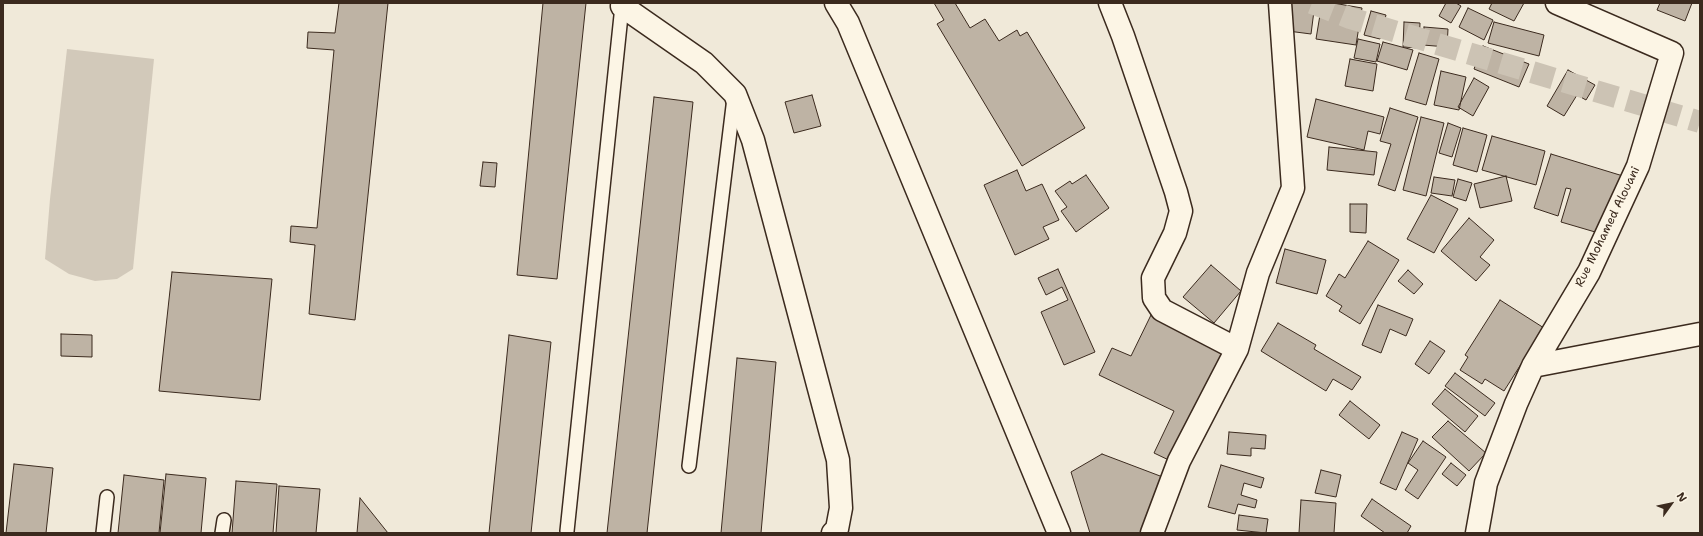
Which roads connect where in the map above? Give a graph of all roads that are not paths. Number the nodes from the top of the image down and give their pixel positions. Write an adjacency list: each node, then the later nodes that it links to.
1 (836, 3): 15 (street)
2 (1110, 3): 8 (street)
3 (1280, 3): 8 (street)
4 (1557, 3): 9 (street, Rue Mohamed Alouani)
5 (623, 5): 6 (street); 12 (lane)
6 (734, 94): 10 (lane); 14 (street)
7 (1700, 334): 9 (street)
8 (1238, 348): 16 (street)
9 (1533, 366): 17 (street, Rue Mohamed Alouani)
10 (689, 466)
11 (107, 497): 13 (lane)
12 (567, 530)
13 (103, 533)
14 (834, 533)
15 (1059, 533)
16 (1152, 533)
17 (1477, 533)

